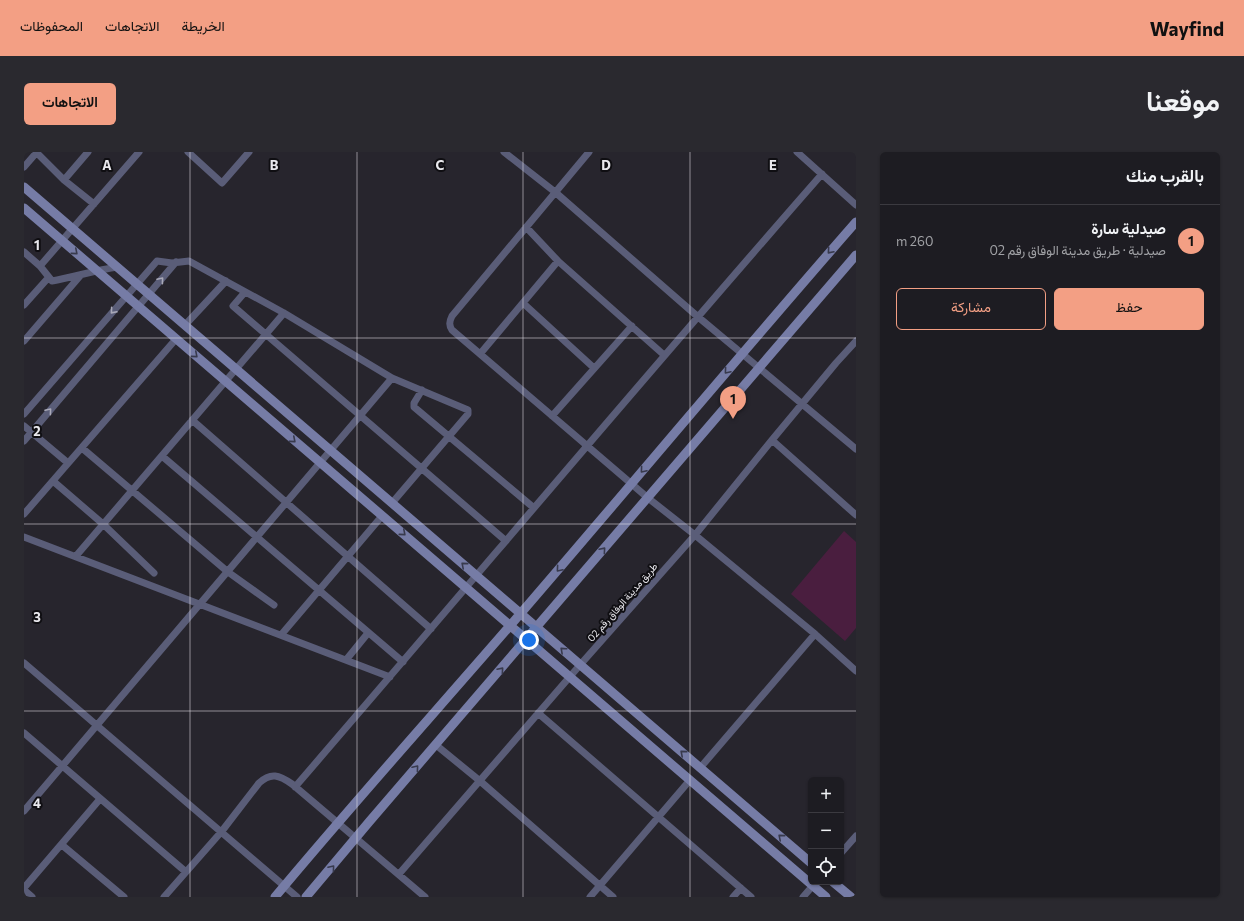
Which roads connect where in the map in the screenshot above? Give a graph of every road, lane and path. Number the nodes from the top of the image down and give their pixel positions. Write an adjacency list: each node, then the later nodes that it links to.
1 (37, 152): 9 (street); 11 (street)
2 (88, 152): 11 (street)
3 (139, 152): 14 (street)
4 (188, 152): 5 (street)
5 (250, 152)
6 (504, 152): 13 (street)
7 (589, 152): 13 (street)
8 (797, 152): 10 (street)
9 (24, 167)
10 (822, 174): 15 (street); 39 (street)
11 (64, 180): 14 (street)
12 (24, 187): 19 (main road)
13 (555, 192): 18 (street); 39 (street)
14 (94, 204): 19 (street)
15 (856, 205)
16 (24, 208): 20 (main road)
17 (856, 222): 48 (main road, one-way to 48)
18 (526, 227): 23 (street); 46 (street)
19 (73, 229): 20 (street); 26 (main road)
20 (62, 241): 25 (street); 27 (main road, one-way to 27)
21 (24, 252): 25 (street)
22 (856, 255): 50 (main road)
23 (558, 261): 35 (street); 41 (street)
24 (176, 262): 30 (street); 31 (street); 33 (street, one-way to 24)
25 (40, 266): 29 (street)
26 (118, 267): 27 (street); 31 (main road)
27 (96, 270): 28 (street); 34 (main road)
28 (80, 276): 29 (street); 44 (street)
29 (49, 277): 36 (street)
30 (226, 281): 32 (street); 40 (street)
31 (137, 284): 33 (main road); 34 (street)
32 (245, 292): 38 (street); 42 (street)
33 (149, 294): 37 (street); 40 (main road)
34 (126, 296): 37 (main road); 56 (street, one-way to 56)
35 (523, 303): 46 (street); 49 (street)
36 (24, 305)
37 (138, 306): 43 (main road); 61 (street, one-way to 37)
38 (284, 313): 42 (street); 52 (street)
39 (697, 316): 47 (street); 48 (street)
40 (185, 326): 51 (main road)
41 (632, 326): 47 (street); 49 (street)
42 (266, 334): 51 (street); 57 (street)
43 (176, 339): 53 (main road, one-way to 53); 66 (street)
44 (24, 341)
45 (856, 341): 55 (street, طريق مدينة الوفاق رقم 02)
46 (480, 354): 58 (street)
47 (664, 354): 65 (street)
48 (742, 354): 50 (street); 74 (main road, one-way to 74)
49 (594, 368): 58 (street)
50 (759, 368): 55 (street); 76 (main road)
51 (236, 369): 53 (street); 68 (main road)
52 (392, 378): 54 (street); 57 (street)
53 (225, 381): 59 (street); 71 (main road, one-way to 71)
54 (422, 390): 62 (street); 62 (street)
55 (801, 404): 63 (street, طريق مدينة الوفاق رقم 02); 67 (street)
56 (24, 414)
57 (360, 416): 68 (street); 72 (street)
58 (552, 416): 65 (street)
59 (192, 420): 69 (street); 77 (street)
60 (24, 426): 61 (street)
61 (32, 432): 64 (street); 70 (street)
62 (449, 436): 72 (street); 79 (street)
63 (772, 440): 82 (street); 84 (street, طريق مدينة الوفاق رقم 02)
64 (24, 441)
65 (588, 446): 74 (street); 79 (street)
66 (82, 448): 70 (street); 75 (street)
67 (856, 449)
68 (331, 450): 71 (street); 78 (main road)
69 (162, 456): 75 (street); 86 (street)
70 (68, 463): 73 (street)
71 (320, 463): 77 (street); 81 (main road)
72 (422, 468): 78 (street); 87 (street)
73 (53, 482): 80 (street); 83 (street)
74 (631, 484): 76 (street); 97 (main road, one-way to 97)
75 (132, 490): 83 (street); 90 (street)
76 (648, 498): 84 (street); 99 (main road, one-way to 76)
77 (287, 502): 86 (street); 89 (street)
78 (392, 503): 92 (main road, one-way to 78)
79 (534, 508): 87 (street)
80 (24, 514)
81 (382, 516): 89 (street); 93 (main road, one-way to 93)
82 (856, 516)
83 (103, 524): 88 (street); 91 (street)
84 (695, 535): 102 (street); 108 (street, طريق مدينة الوفاق رقم 02)
85 (24, 537): 88 (street)
86 (257, 537): 90 (street); 94 (street)
87 (506, 541): 92 (street)
88 (76, 556): 95 (street)
89 (348, 556): 94 (street); 100 (street)
90 (228, 572): 95 (street); 96 (street)
91 (154, 573)
92 (476, 576): 93 (street); 97 (main road)
93 (466, 588): 98 (main road); 100 (street)
94 (319, 590): 101 (street); 103 (street)
95 (201, 604): 103 (street); 113 (street)
96 (274, 604)
97 (521, 614): 98 (main road); 99 (main road)
98 (510, 626): 104 (main road); 124 (main road)
99 (537, 627): 104 (main road); 108 (main road, one-way to 99)
100 (431, 628): 106 (street)
101 (368, 633): 105 (street); 106 (street)
102 (815, 634): 109 (street); 117 (street)
103 (281, 635): 105 (street)
104 (526, 640): 111 (main road); 115 (main road, one-way to 104)
105 (346, 660): 110 (street)
106 (402, 662): 110 (street)
107 (24, 663): 113 (street)
108 (580, 665): 111 (street, طريق مدينة الوفاق رقم 02); 117 (main road, one-way to 108)
109 (856, 671)
110 (390, 677): 120 (street)
111 (570, 677): 112 (street, طريق مدينة الوفاق رقم 02); 118 (main road)
112 (538, 713): 119 (street, طريق مدينة الوفاق رقم 02); 123 (street)
113 (96, 726): 116 (street); 125 (street)
114 (24, 734): 116 (street)
115 (436, 745): 119 (street); 127 (main road, one-way to 115)
116 (63, 766): 121 (street); 122 (street)
117 (700, 768): 130 (main road, one-way to 117)
118 (690, 780): 123 (street); 133 (main road)
119 (480, 781): 132 (street, طريق مدينة الوفاق رقم 02); 134 (street)
120 (295, 787): 124 (street); 125 (street)
121 (100, 799): 128 (street); 131 (street)
122 (24, 811)
123 (659, 817): 134 (street); 139 (street)
124 (337, 823): 127 (street); 138 (main road)
125 (222, 831): 131 (street); 138 (street)
126 (856, 836): 129 (street)
127 (356, 839): 132 (street); 146 (main road, one-way to 127)
128 (62, 845): 140 (street); 142 (street)
129 (844, 850)
130 (808, 860)
131 (186, 872): 143 (street)
132 (399, 874): 147 (street)
133 (808, 879)
134 (600, 885): 148 (street); 149 (street)
135 (813, 885): 152 (street)
136 (815, 885): 153 (main road)
137 (837, 885): 154 (main road)
138 (284, 886): 144 (main road); 145 (street)
139 (740, 888): 150 (street); 151 (street)
140 (24, 889): 141 (street)
141 (32, 897)
142 (124, 897)
143 (164, 897)
144 (274, 897)
145 (297, 897)
146 (306, 897)
147 (425, 897)
148 (590, 897)
149 (613, 897)
150 (733, 897)
151 (751, 897)
152 (803, 897)
153 (826, 897)
154 (851, 897)

